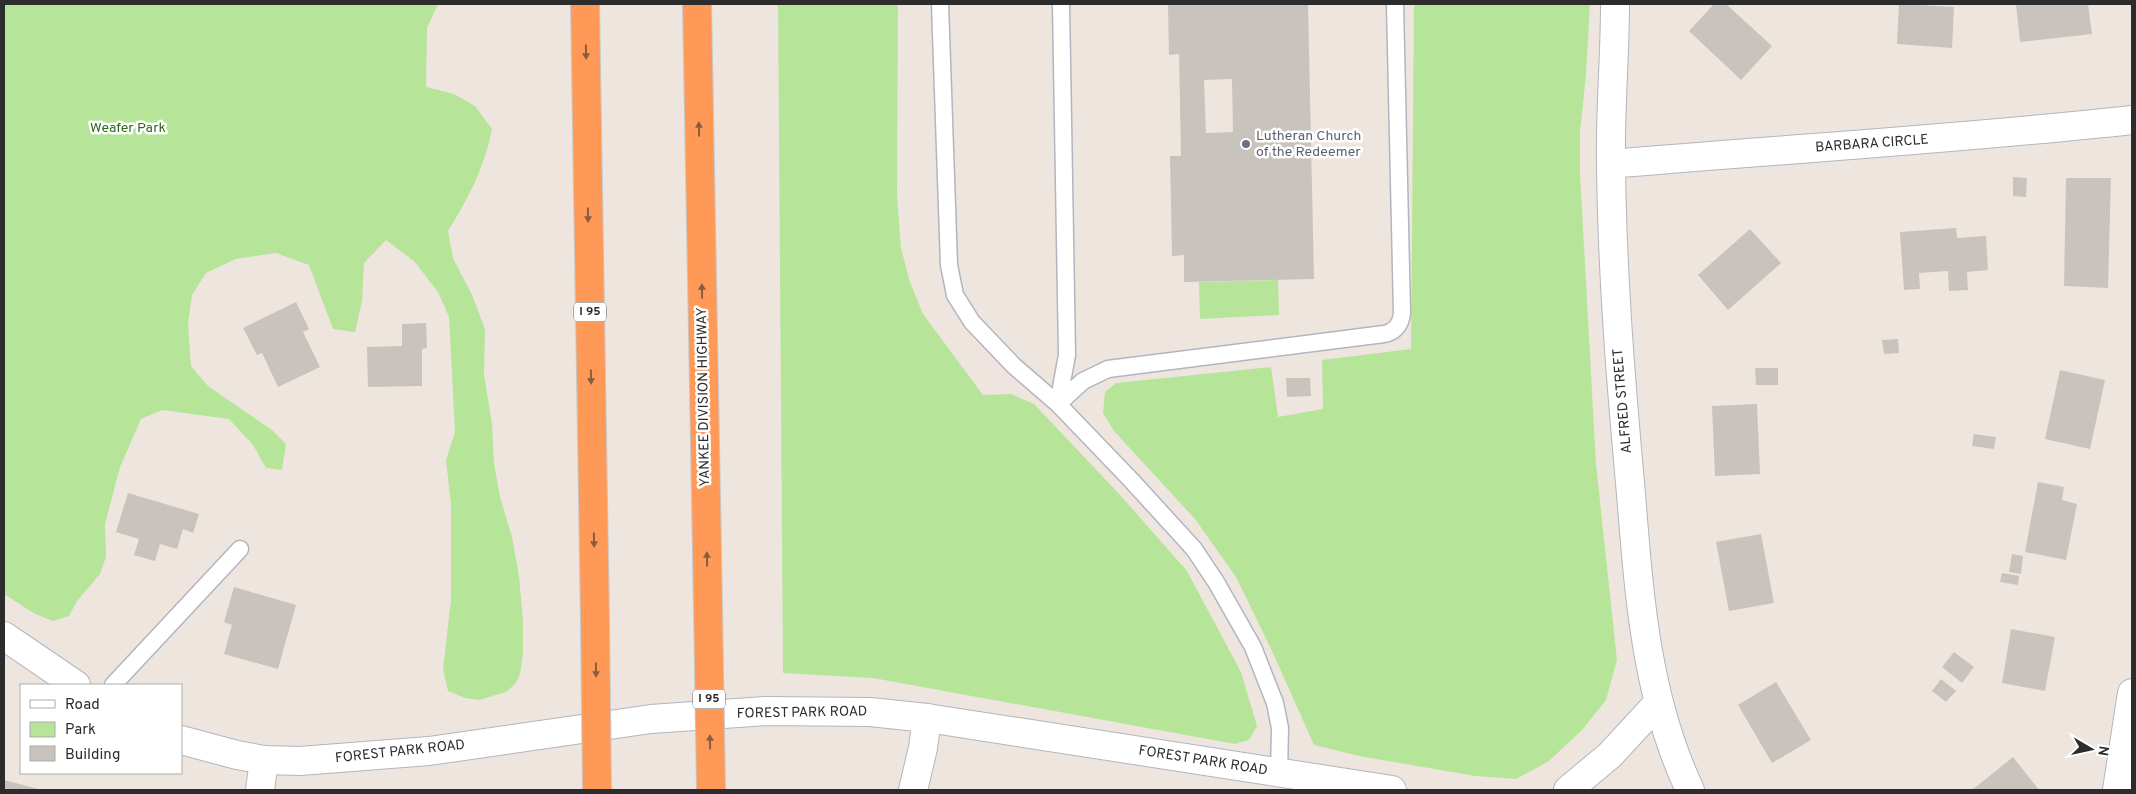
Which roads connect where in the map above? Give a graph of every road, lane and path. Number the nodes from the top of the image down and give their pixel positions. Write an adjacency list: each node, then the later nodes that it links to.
1 (585, 4): 22 (highway, I 95, one-way to 22, bridge)
2 (697, 4): 23 (highway, YANKEE DIVISION HIGHWAY / I 95, one-way to 2, bridge)
3 (940, 4): 9 (lane)
4 (1061, 4): 9 (lane)
5 (1395, 4): 9 (lane)
6 (1615, 4): 8 (street, ALFRED STREET)
7 (2132, 120): 8 (street, BARBARA CIRCLE)
8 (1611, 164): 15 (street, ALFRED STREET)
9 (1058, 404): 19 (lane)
10 (240, 549): 13 (lane)
11 (4, 636): 12 (street)
12 (75, 684)
13 (114, 684)
14 (2132, 693): 27 (street)
15 (1658, 703): 25 (street); 26 (street, ALFRED STREET)
16 (928, 718): 18 (street, FOREST PARK ROAD); 19 (street, FOREST PARK ROAD); 24 (street)
17 (182, 740): 18 (street, FOREST PARK ROAD)
18 (264, 760): 21 (street)
19 (1279, 773): 20 (street, FOREST PARK ROAD)
20 (1383, 789)
21 (260, 790)
22 (597, 790)
23 (711, 790)
24 (913, 790)
25 (1568, 790)
26 (1690, 790)
27 (2117, 790)

